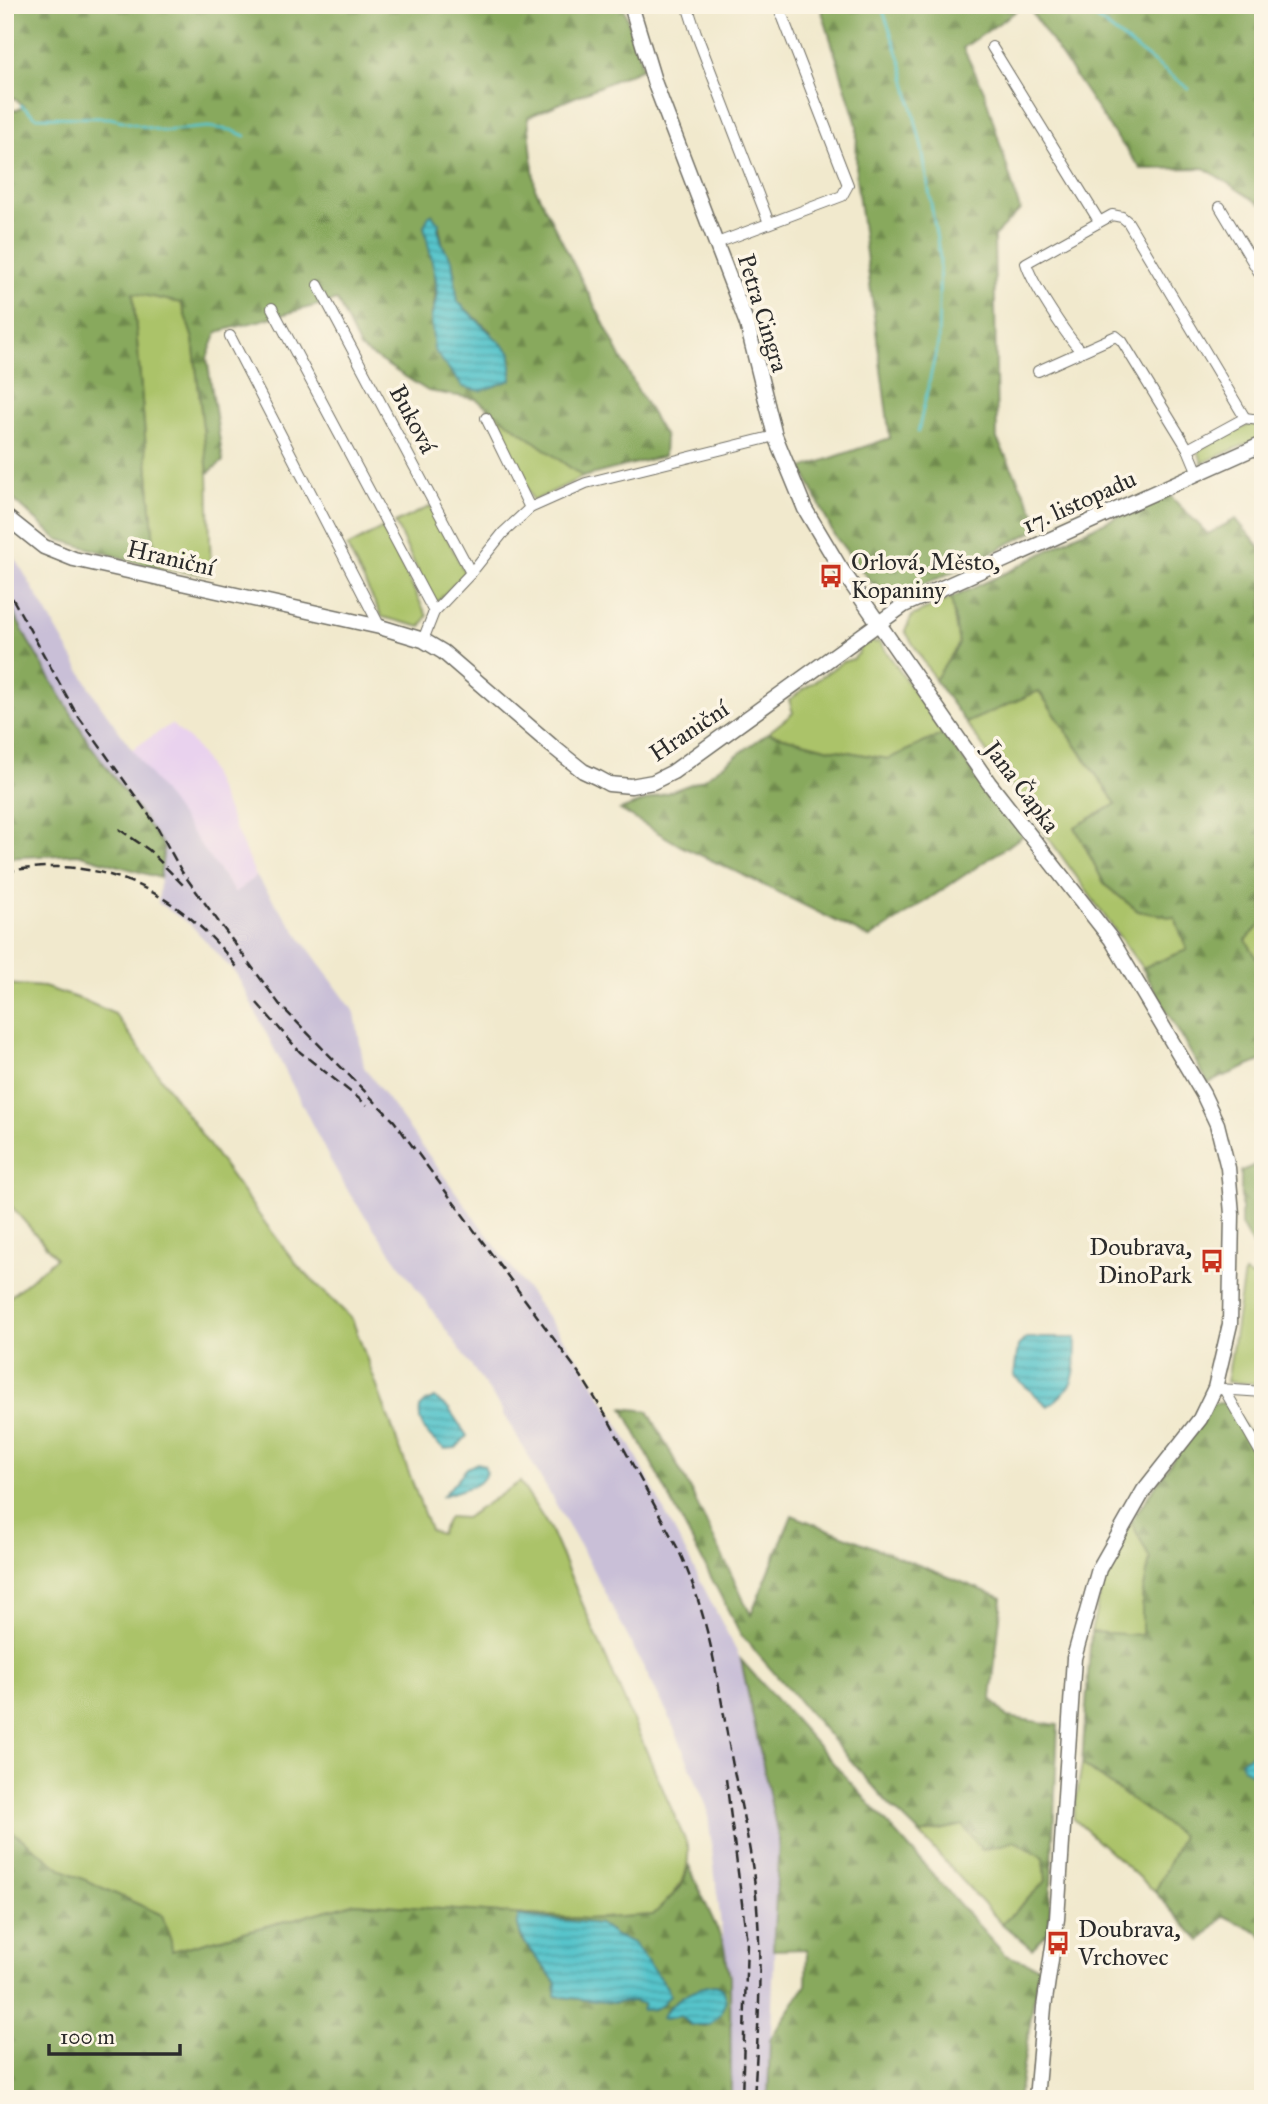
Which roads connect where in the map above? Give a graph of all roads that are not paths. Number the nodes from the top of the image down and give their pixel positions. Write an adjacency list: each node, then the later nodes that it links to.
1 (631, 5): 8 (street, Petra Cingra)
2 (687, 5): 7 (street)
3 (778, 5): 7 (street)
4 (992, 47): 6 (street)
5 (1220, 207): 9 (street)
6 (1098, 221): 13 (street); 17 (street)
7 (769, 223): 8 (street)
8 (717, 243): 18 (street, Petra Cingra)
9 (1263, 279)
10 (318, 285): 24 (street, Buková)
11 (272, 308): 25 (street)
12 (230, 336): 27 (street)
13 (1080, 350): 14 (street); 20 (street)
14 (1038, 371)
15 (1263, 417): 17 (street)
16 (486, 418): 22 (street)
17 (1245, 418): 20 (street)
18 (775, 436): 22 (street); 26 (street, Petra Cingra)
19 (1263, 444): 21 (street, 17. listopadu)
20 (1188, 449): 21 (street)
21 (1198, 473): 26 (street, 17. listopadu)
22 (530, 508): 24 (street)
23 (5, 516): 27 (street, Hraniční)
24 (471, 573): 25 (street)
25 (434, 612): 28 (street)
26 (878, 622): 28 (street, Hraniční); 29 (street, Jana Čapka)
27 (380, 627): 28 (street, Hraniční)
28 (422, 640)
29 (1219, 1389): 30 (street); 31 (street); 32 (street, Jana Čapka)
30 (1263, 1392)
31 (1263, 1457)
32 (1036, 2099)

